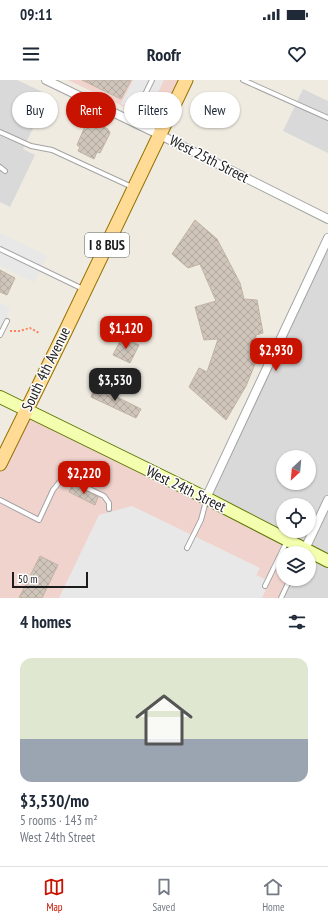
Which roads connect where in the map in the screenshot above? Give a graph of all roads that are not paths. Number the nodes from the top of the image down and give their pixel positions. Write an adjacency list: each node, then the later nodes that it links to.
1 (46, 80): 6 (street, West 25th Street)
2 (152, 80): 5 (lane)
3 (186, 80): 10 (main road, South 4th Avenue / I 8 BUS)
4 (243, 80): 7 (lane)
5 (146, 92)
6 (124, 117)
7 (328, 118)
8 (146, 128): 10 (street, West 25th Street)
9 (0, 132): 13 (lane)
10 (160, 135): 13 (main road, South 4th Avenue / I 8 BUS); 14 (street, West 25th Street)
11 (0, 167): 12 (lane)
12 (5, 171)
13 (134, 188): 17 (main road, South 4th Avenue / I 8 BUS)
14 (328, 219)
15 (328, 238): 23 (street)
16 (0, 249): 17 (lane)
17 (85, 290): 21 (main road, South 4th Avenue / I 8 BUS)
18 (7, 321): 19 (lane)
19 (0, 334)
20 (0, 397): 21 (main road, West 24th Street)
21 (26, 410): 22 (main road, South 4th Avenue / I 8 BUS); 23 (main road, West 24th Street)
22 (0, 464)
23 (206, 498): 27 (main road, West 24th Street); 30 (lane)
24 (0, 500): 26 (lane)
25 (328, 500): 29 (street)
26 (109, 509)
27 (287, 540): 28 (main road, West 24th Street); 33 (lane)
28 (296, 546)
29 (306, 546)
30 (187, 548)
31 (316, 556): 32 (main road, West 24th Street)
32 (328, 561)
33 (265, 586)
34 (287, 586): 35 (lane)
35 (281, 598)

